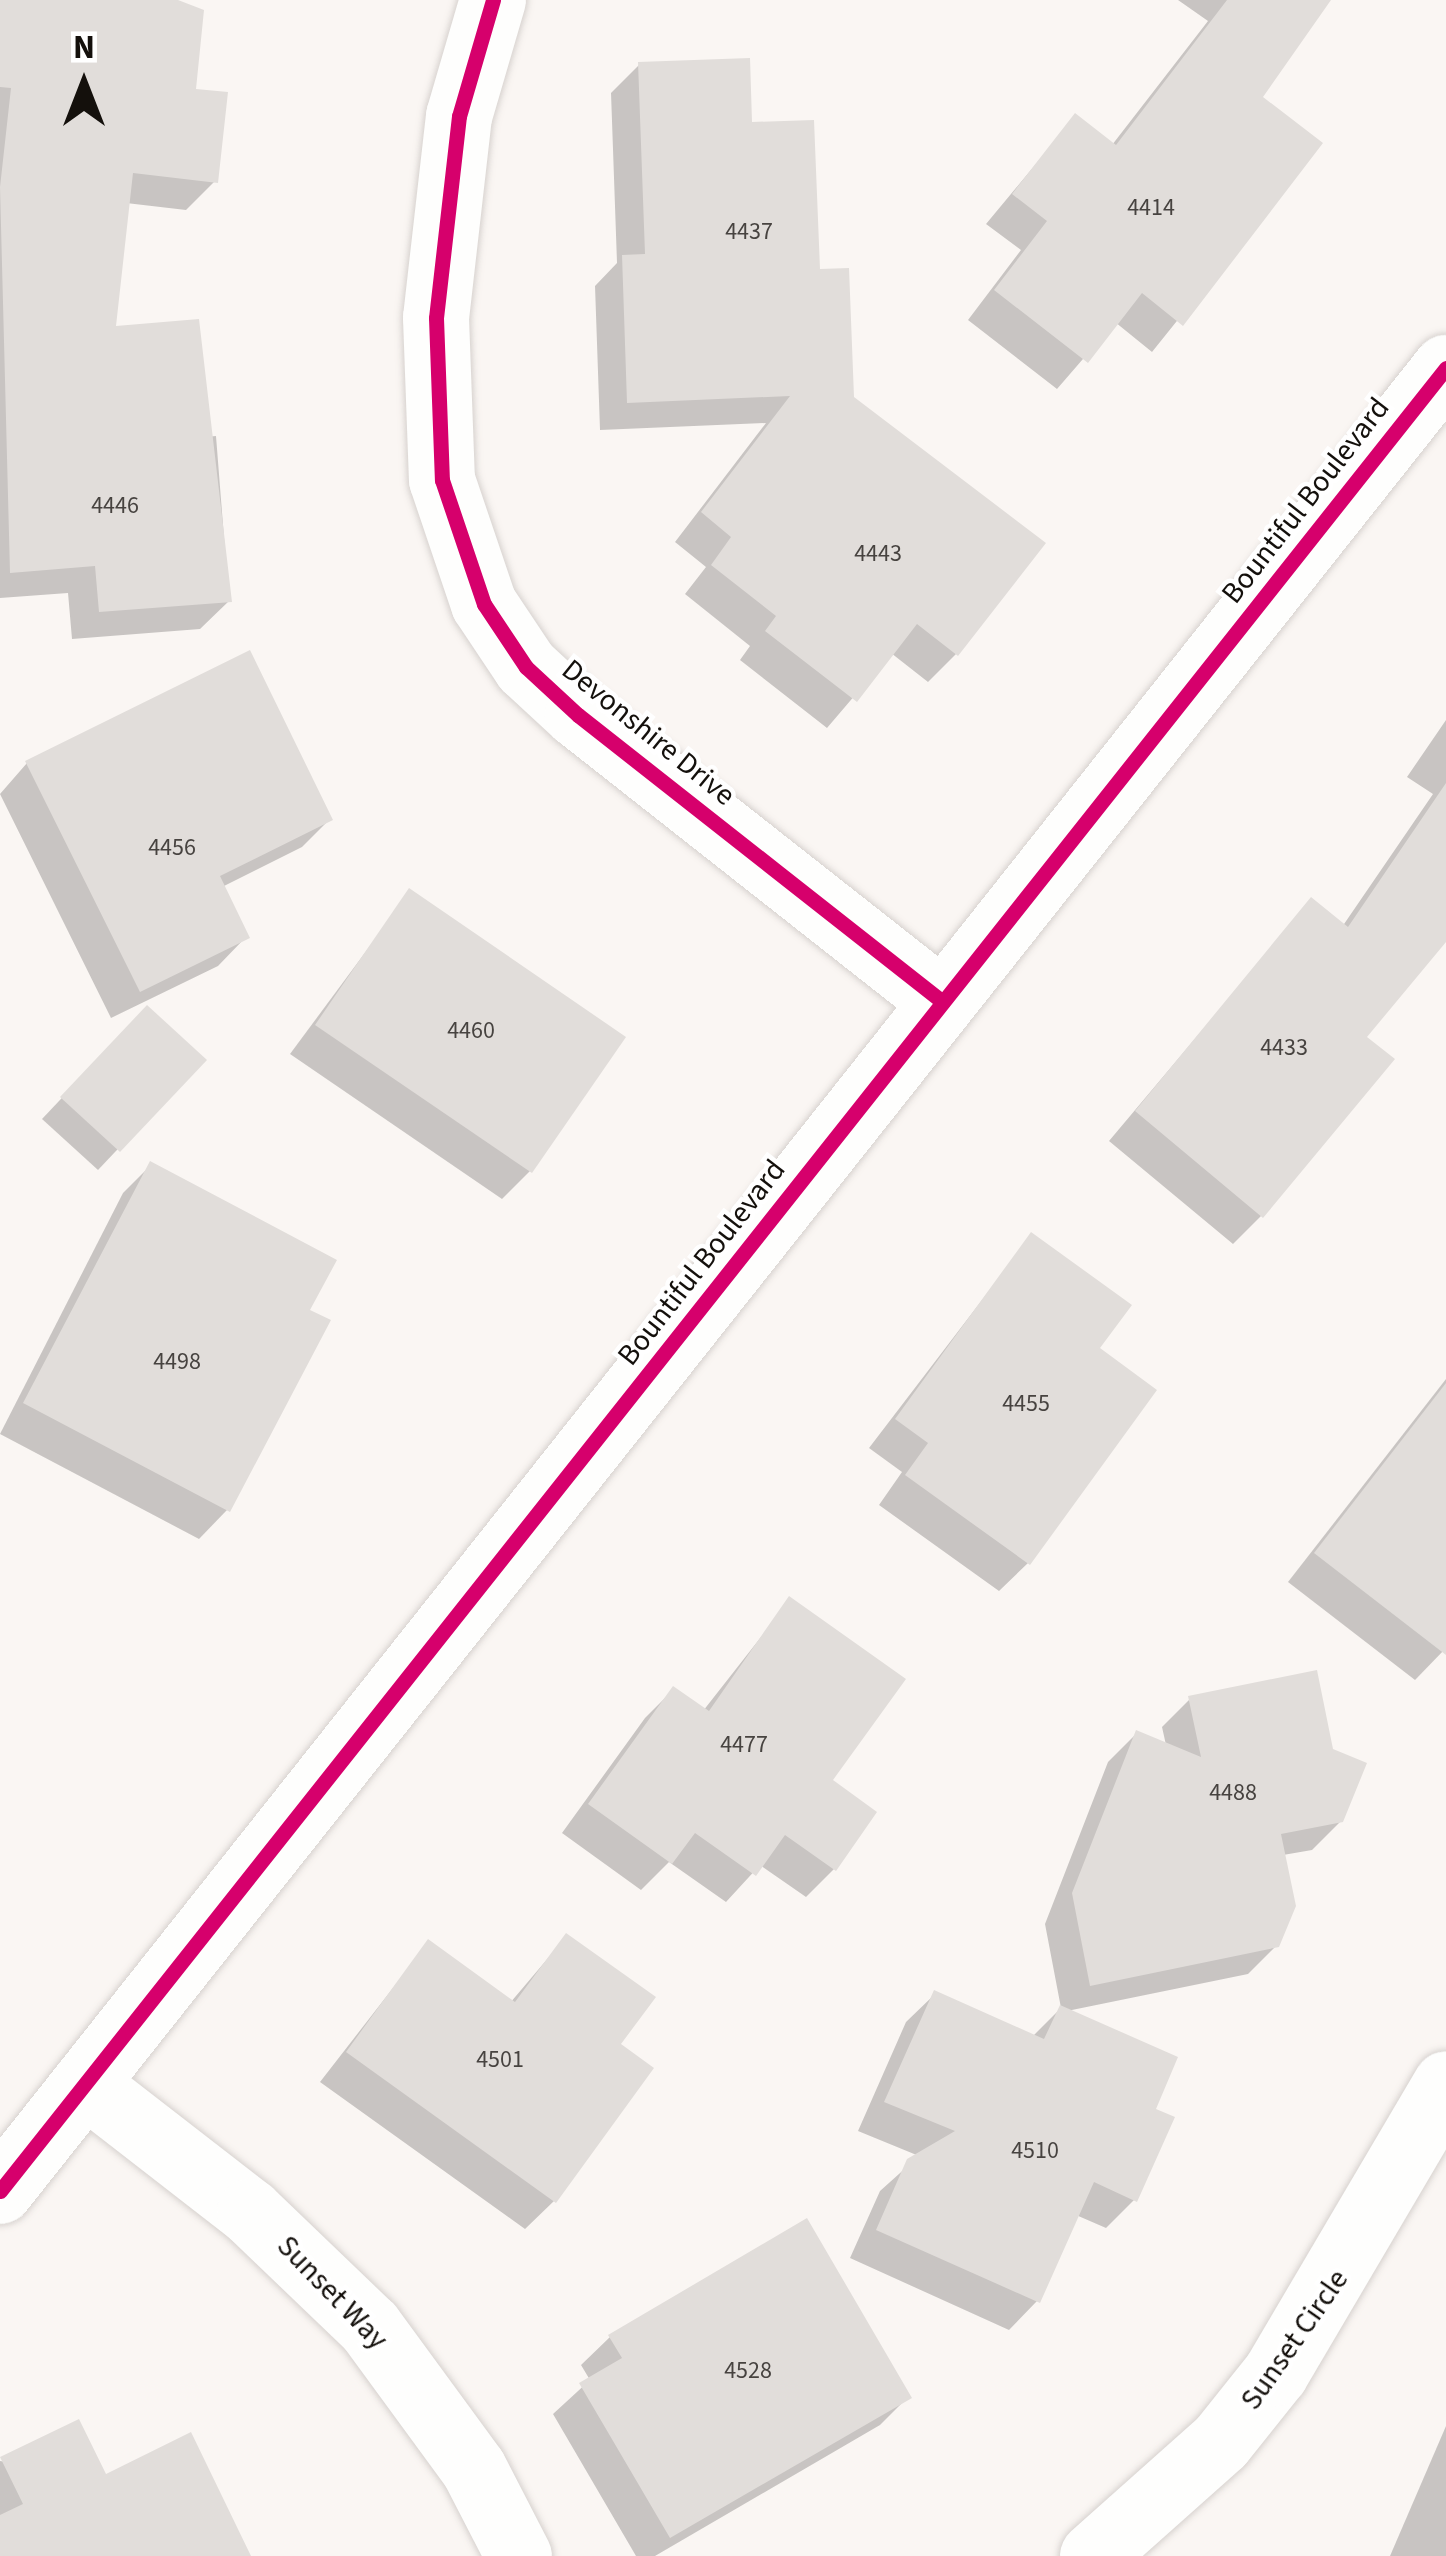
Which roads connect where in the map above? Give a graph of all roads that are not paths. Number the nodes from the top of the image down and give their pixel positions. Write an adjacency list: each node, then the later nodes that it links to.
1 (493, 0): 3 (street, Devonshire Drive)
2 (1446, 368): 3 (street, Bountiful Boulevard)
3 (943, 1002): 4 (street, Bountiful Boulevard)
4 (85, 2084): 6 (street, Bountiful Boulevard); 7 (street, Sunset Way)
5 (1446, 2084): 8 (street, Sunset Circle)
6 (0, 2191)
7 (519, 2556)
8 (1093, 2556)

